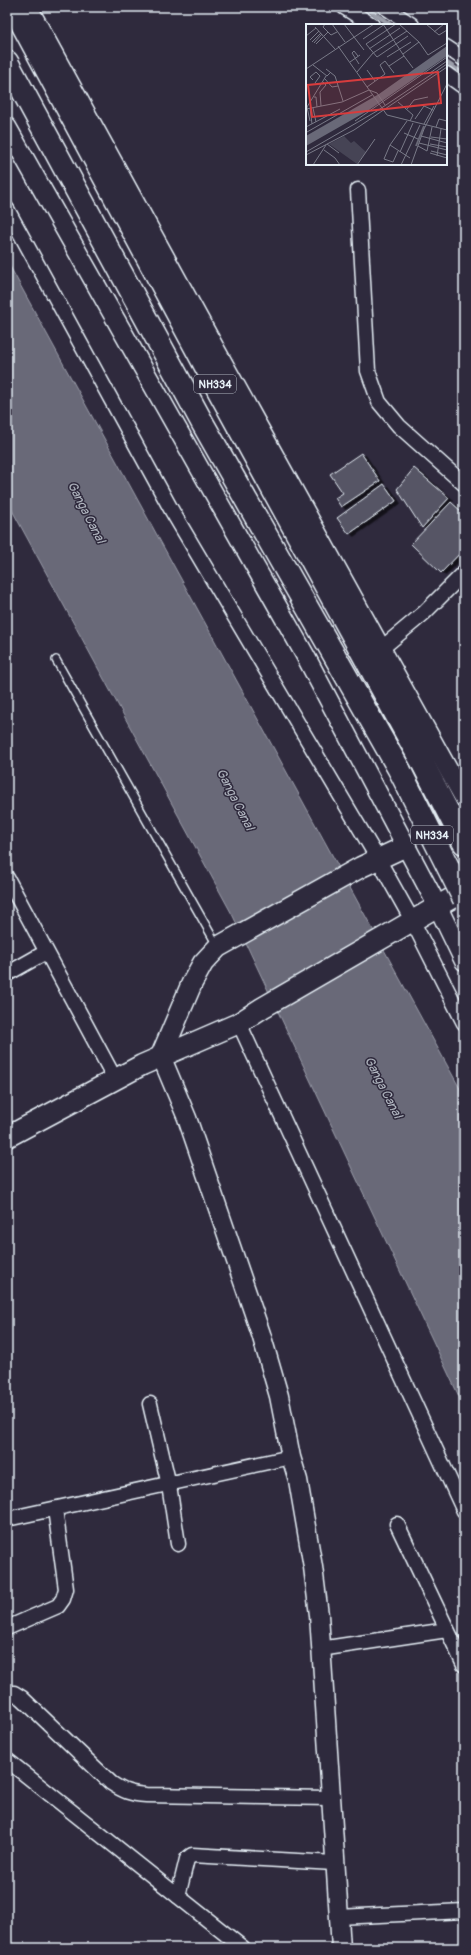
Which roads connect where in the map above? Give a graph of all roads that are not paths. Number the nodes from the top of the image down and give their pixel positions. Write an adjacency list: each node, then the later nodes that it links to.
1 (13, 7): 20 (highway, NH334)
2 (28, 7): 17 (street)
3 (344, 7): 5 (street)
4 (385, 7): 6 (street)
5 (370, 24)
6 (410, 24)
7 (447, 48): 8 (street)
8 (464, 59)
9 (7, 62): 25 (highway, NH334, bridge)
10 (447, 75): 11 (street)
11 (464, 87)
12 (7, 127): 21 (street)
13 (358, 190): 15 (street)
14 (7, 209): 22 (street)
15 (464, 484)
16 (464, 573): 17 (street)
17 (382, 648): 19 (street)
18 (56, 660): 28 (lane)
19 (464, 798)
20 (464, 843)
21 (406, 846): 22 (main road); 26 (street)
22 (370, 863): 27 (street); 28 (main road)
23 (7, 878): 29 (street)
24 (464, 891): 26 (main road)
25 (464, 899)
26 (437, 905): 27 (main road); 30 (street)
27 (412, 920): 32 (main road); 33 (street)
28 (223, 943): 34 (main road)
29 (46, 952): 31 (street); 35 (street)
30 (464, 961)
31 (7, 974)
32 (239, 1023): 34 (main road); 41 (street)
33 (464, 1023)
34 (161, 1056): 35 (main road); 38 (street)
35 (115, 1079): 36 (main road)
36 (7, 1137)
37 (150, 1404): 39 (street)
38 (291, 1456): 39 (street); 47 (street)
39 (169, 1485): 40 (street); 44 (street)
40 (55, 1509): 42 (street); 45 (street)
41 (464, 1511)
42 (7, 1519)
43 (397, 1524): 46 (street)
44 (178, 1544)
45 (7, 1628)
46 (447, 1630): 47 (street); 48 (street)
47 (320, 1650): 51 (street)
48 (464, 1665)
49 (7, 1694): 51 (street)
50 (7, 1760): 53 (street)
51 (330, 1798): 52 (street)
52 (334, 1863): 53 (street); 55 (street)
53 (178, 1896): 56 (street)
54 (464, 1911): 55 (street)
55 (338, 1917): 57 (street)
56 (243, 1948)
57 (341, 1948)

